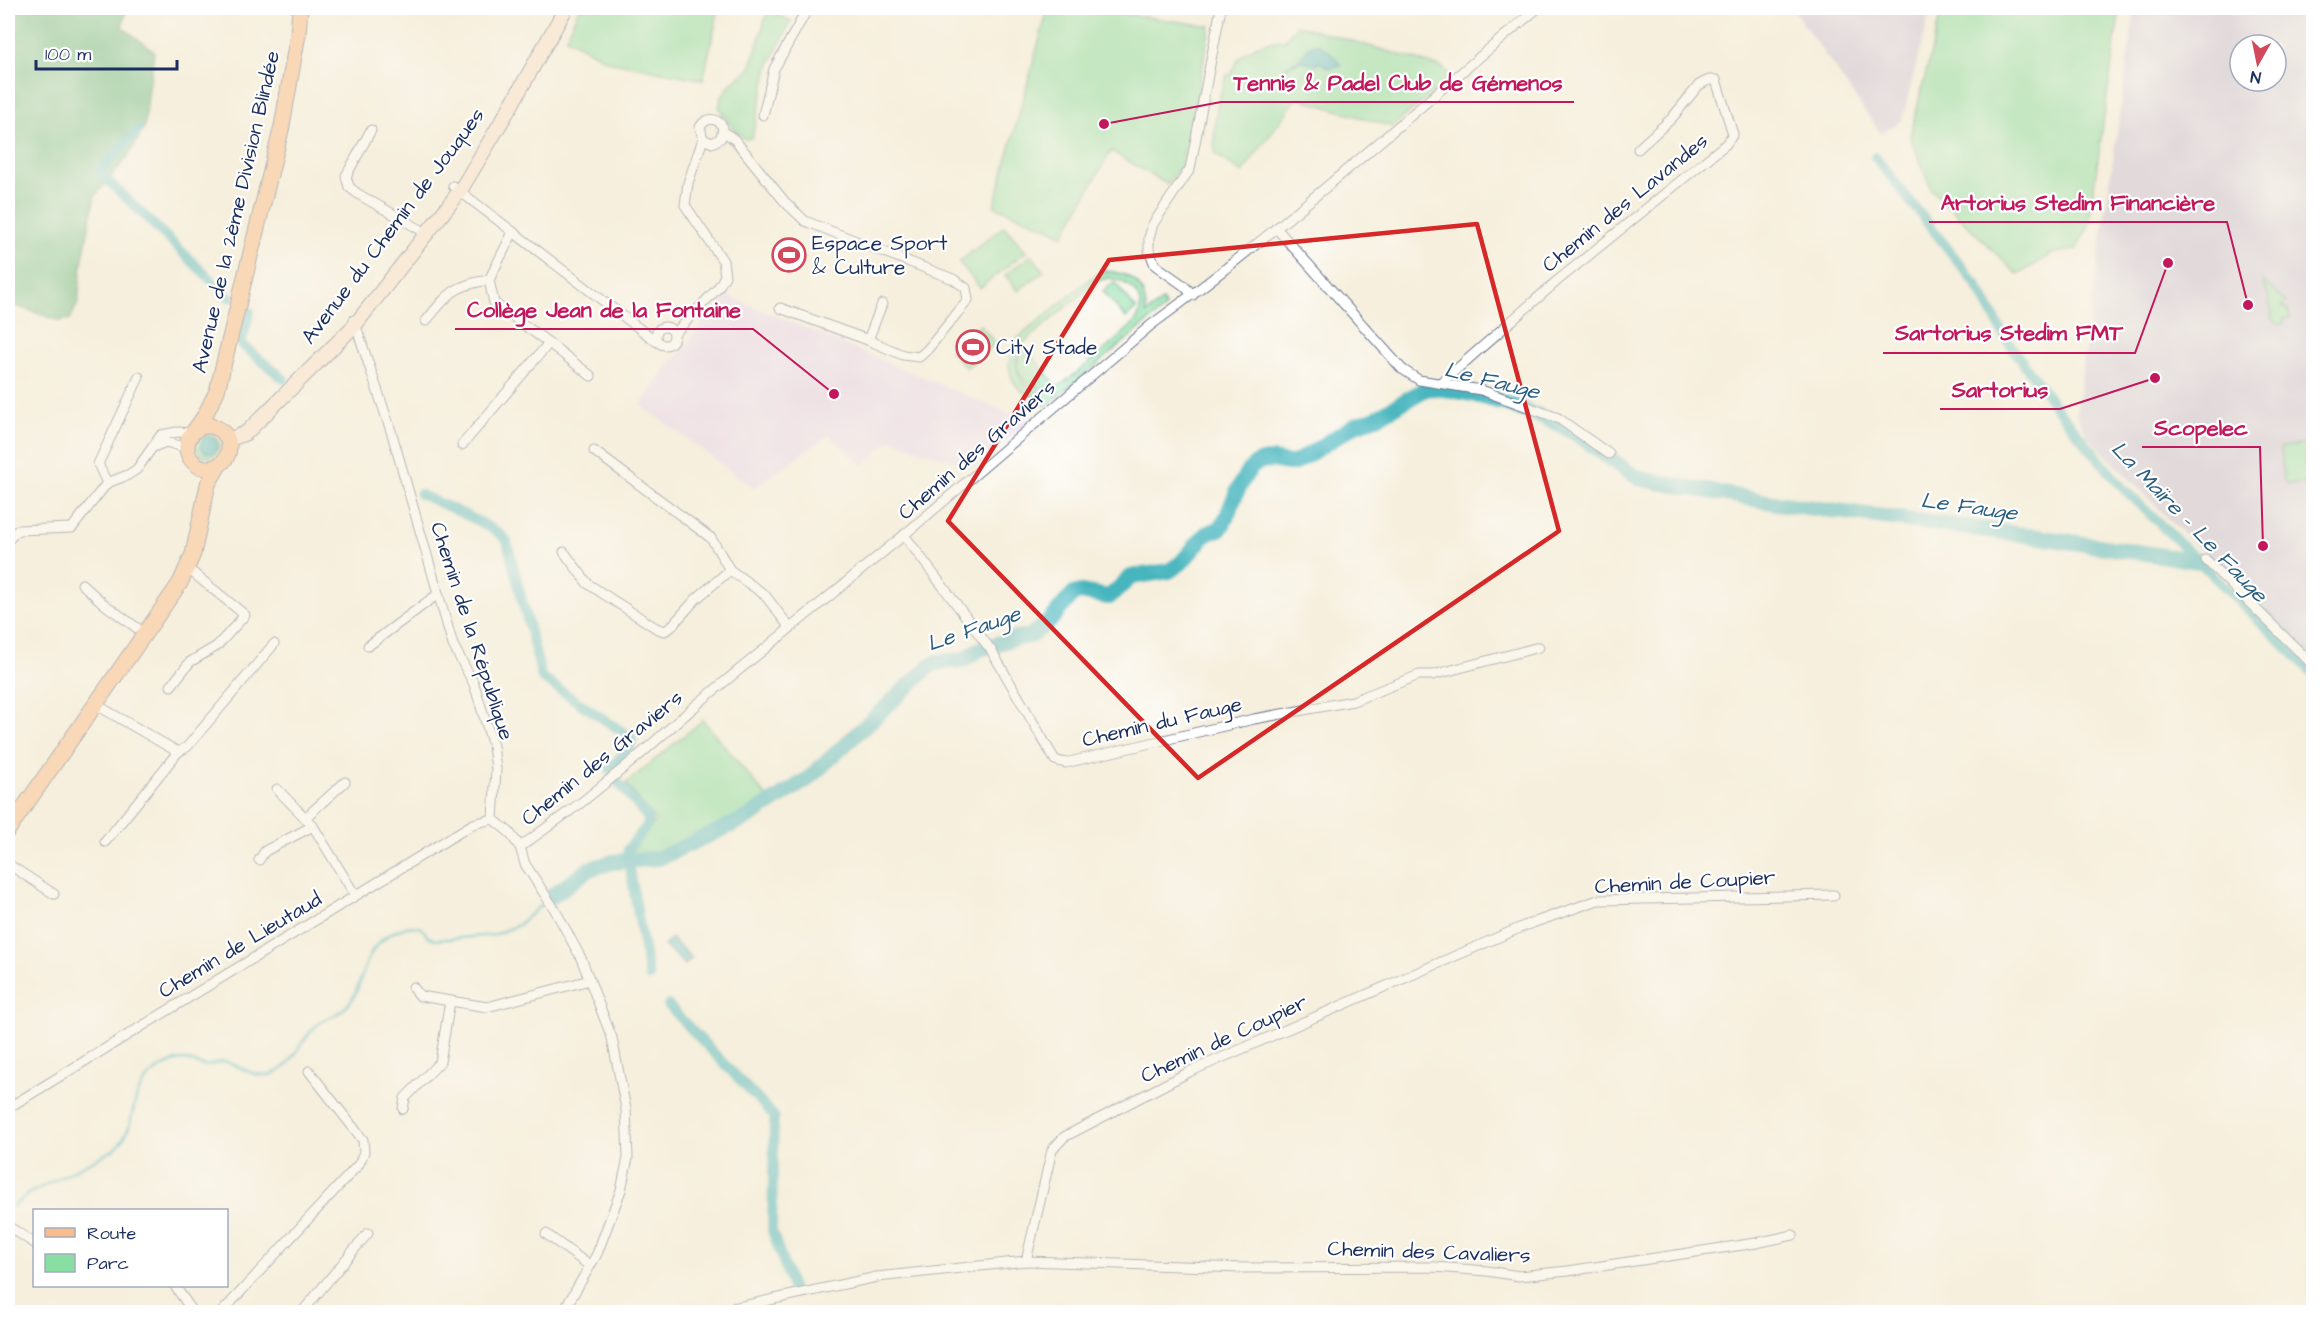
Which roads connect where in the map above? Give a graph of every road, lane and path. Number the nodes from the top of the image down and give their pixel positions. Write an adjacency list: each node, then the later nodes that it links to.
1 (300, 8): 28 (main road, Avenue de la 2ème Division Blindée)
2 (566, 8): 11 (main road, Avenue du Chemin de Jouques)
3 (808, 8): 6 (street)
4 (1221, 8): 16 (street)
5 (1538, 8): 12 (street, Chemin des Graviers)
6 (763, 115)
7 (371, 130): 13 (street)
8 (723, 131): 9 (street); 9 (street); 22 (street)
9 (703, 140): 21 (street)
10 (1638, 149): 27 (street, Chemin des Lavandes)
11 (456, 189): 13 (main road, Avenue du Chemin de Jouques); 14 (street); 19 (main road, Avenue du Chemin de Jouques)
12 (1276, 228): 16 (street, Chemin des Graviers); 27 (street)
13 (421, 230): 19 (main road, Avenue du Chemin de Jouques)
14 (513, 232): 15 (street); 23 (street)
15 (489, 280): 20 (street); 24 (street)
16 (1193, 295): 40 (street, Chemin des Graviers)
17 (882, 304): 22 (street)
18 (780, 308): 22 (street)
19 (354, 321): 30 (main road, Avenue du Chemin de Jouques); 47 (street, Chemin de la République)
20 (426, 321)
21 (674, 334): 23 (street); 23 (street)
22 (868, 340)
23 (657, 342)
24 (549, 343): 25 (street); 31 (street)
25 (591, 376)
26 (139, 377): 38 (street)
27 (1441, 383): 35 (street)
28 (217, 391): 29 (main road); 30 (main road)
29 (193, 432): 30 (main road); 32 (street); 33 (main road)
30 (224, 434): 37 (main road)
31 (462, 445)
32 (153, 447): 33 (street); 38 (street)
33 (186, 448): 36 (main road)
34 (594, 451): 45 (street)
35 (1609, 454)
36 (195, 465): 37 (main road); 39 (main road)
37 (218, 467): 39 (main road)
38 (107, 483): 41 (street)
39 (203, 505): 44 (main road)
40 (904, 535): 48 (street, Chemin des Graviers); 52 (street, Chemin du Fauge)
41 (8, 540)
42 (564, 552): 45 (street)
43 (2206, 560): 53 (street)
44 (187, 568): 49 (main road); 54 (street)
45 (730, 570): 48 (street)
46 (82, 584): 49 (street)
47 (438, 594): 51 (street); 60 (street, Chemin de la République)
48 (790, 628): 64 (street, Chemin des Graviers)
49 (144, 633): 55 (main road)
50 (274, 644): 56 (street)
51 (368, 646)
52 (1539, 647)
53 (2313, 666)
54 (171, 686)
55 (94, 704): 56 (street); 62 (main road)
56 (178, 752): 63 (street)
57 (345, 782): 59 (street)
58 (277, 789): 59 (street)
59 (306, 817): 61 (street)
60 (493, 819): 64 (street); 68 (street, Chemin de Lieutaud)
61 (313, 826): 65 (street); 68 (street)
62 (8, 830)
63 (105, 842)
64 (520, 847): 70 (street)
65 (259, 860)
66 (8, 864): 67 (street)
67 (54, 894)
68 (355, 895): 74 (street, Chemin de Lieutaud)
69 (1834, 895): 81 (street, Chemin de Coupier)
70 (590, 980): 72 (street); 82 (street)
71 (413, 987): 72 (street)
72 (450, 1001): 75 (street)
73 (309, 1071): 85 (street)
74 (8, 1108)
75 (403, 1109)
76 (8, 1226): 80 (street)
77 (368, 1233): 86 (street)
78 (546, 1234): 82 (street)
79 (1793, 1235): 81 (street, Chemin des Cavaliers)
80 (33, 1242)
81 (1026, 1261): 88 (street)
82 (590, 1266): 87 (street)
83 (175, 1287): 84 (street)
84 (193, 1312)
85 (222, 1312)
86 (302, 1312)
87 (563, 1312)
88 (714, 1312)

